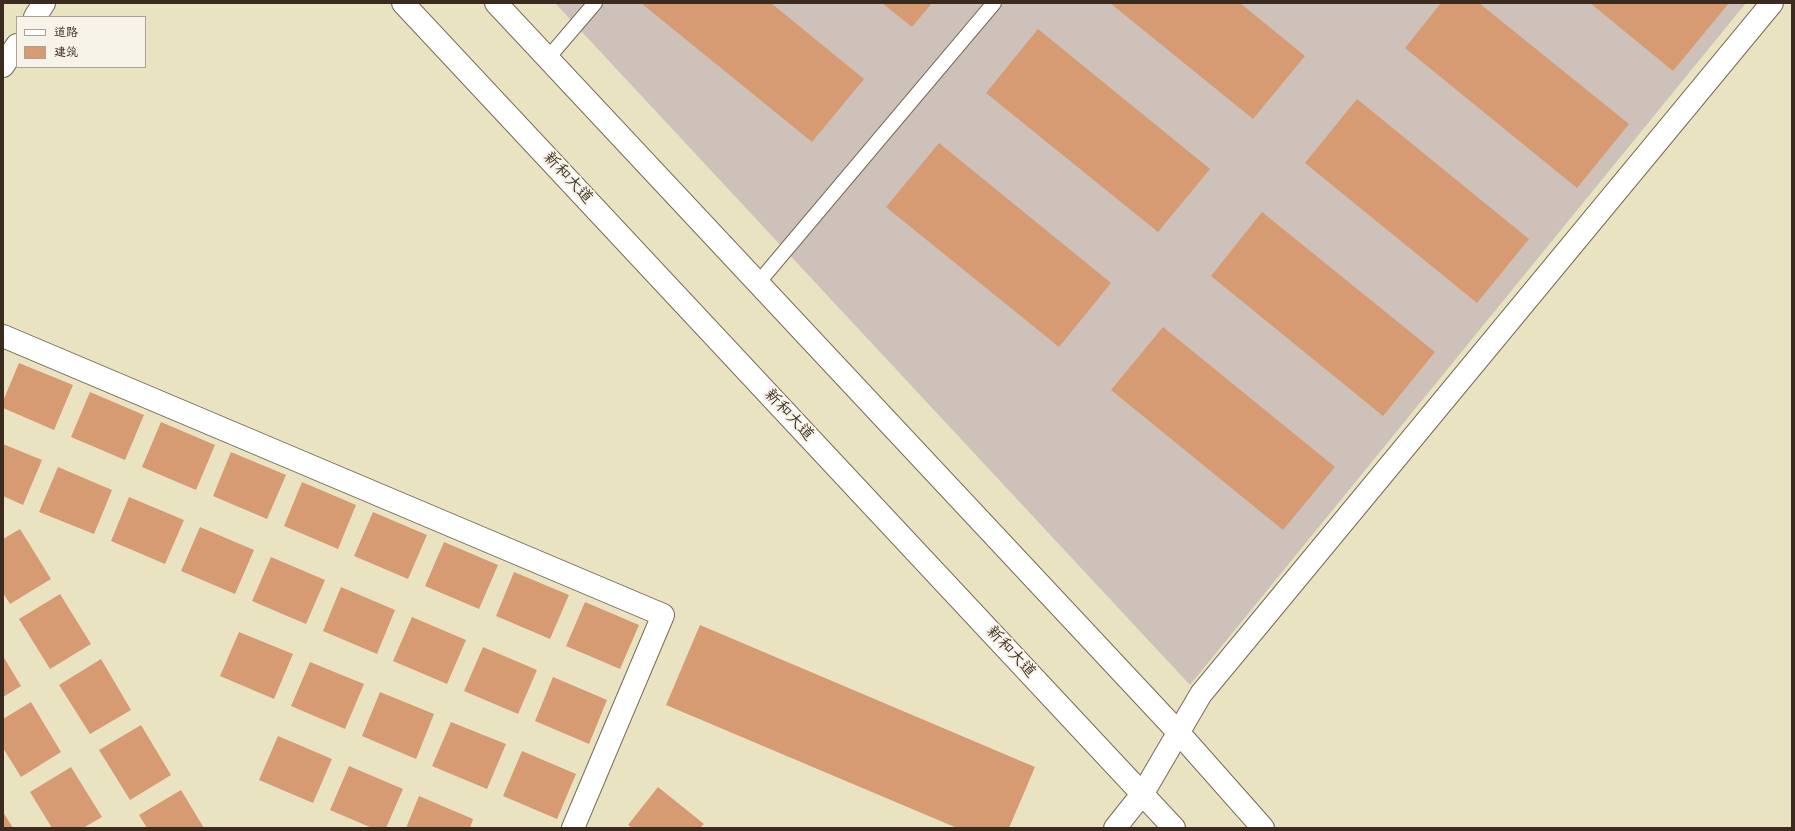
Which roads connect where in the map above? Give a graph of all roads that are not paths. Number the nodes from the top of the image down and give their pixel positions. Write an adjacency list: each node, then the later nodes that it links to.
1 (44, 3): 7 (main road)
2 (404, 3): 14 (main road, 新和大道)
3 (496, 3): 9 (main road)
4 (595, 3): 9 (lane)
5 (994, 3): 11 (lane)
6 (1772, 3): 13 (main road)
7 (36, 16)
8 (16, 46): 10 (main road)
9 (548, 58): 11 (main road)
10 (3, 66)
11 (758, 283): 13 (main road)
12 (3, 336): 15 (main road)
13 (1178, 732): 14 (main road); 18 (main road)
14 (1143, 793): 16 (main road); 17 (main road, 新和大道)
15 (573, 828)
16 (1115, 828)
17 (1174, 828)
18 (1263, 828)

